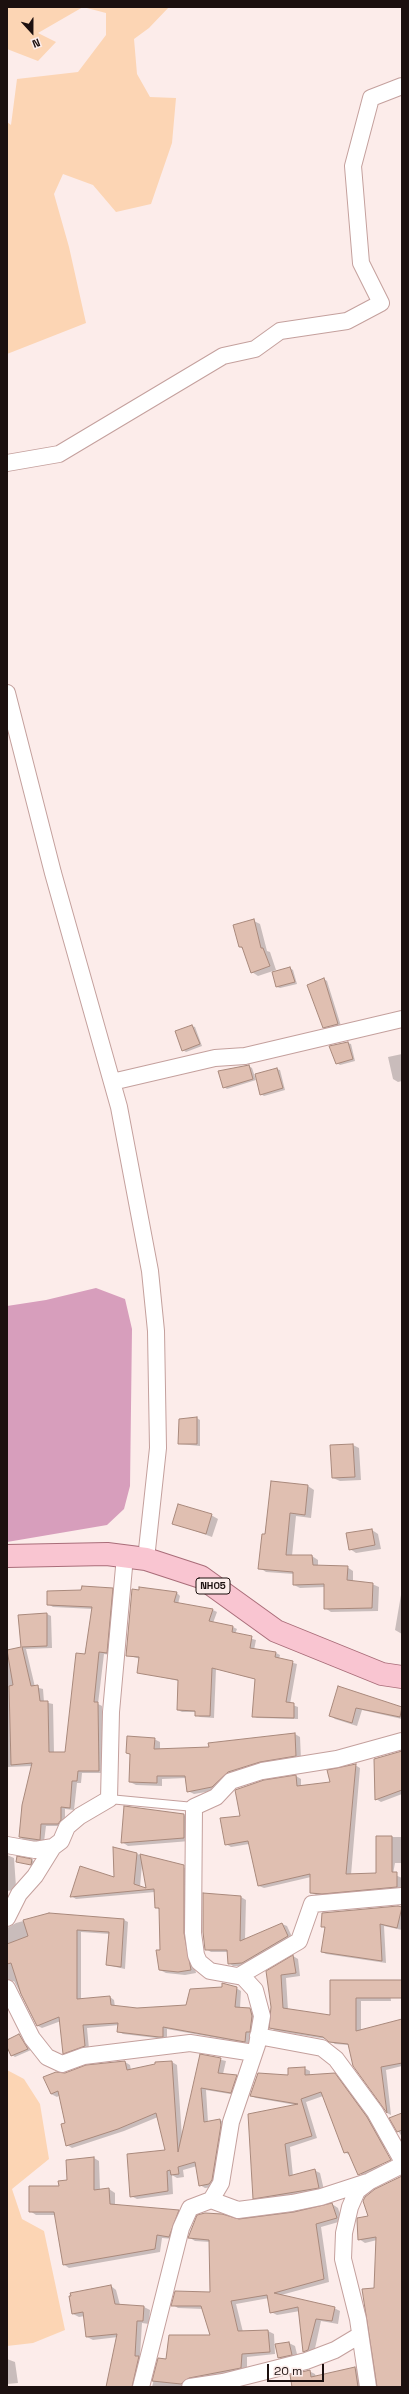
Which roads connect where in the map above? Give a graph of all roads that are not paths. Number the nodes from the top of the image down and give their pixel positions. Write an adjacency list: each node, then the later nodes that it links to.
1 (402, 86): 2 (street)
2 (7, 463)
3 (7, 693): 5 (street)
4 (402, 1020): 5 (street)
5 (112, 1082): 7 (street)
6 (7, 1556): 7 (main road, NH05)
7 (136, 1558): 8 (main road, NH05); 10 (street)
8 (402, 1677)
9 (402, 1741): 11 (street)
10 (109, 1799): 11 (lane); 13 (street)
11 (194, 1807): 16 (street)
12 (7, 1845): 13 (street)
13 (53, 1847): 15 (street)
14 (402, 1896): 16 (street)
15 (7, 1918)
16 (239, 1976): 18 (street)
17 (7, 1988): 19 (street)
18 (258, 2036): 19 (street); 20 (street)
19 (254, 2053): 23 (street)
20 (402, 2160)
21 (402, 2165): 22 (street)
22 (370, 2181): 23 (street); 24 (street)
23 (211, 2200): 25 (street)
24 (360, 2335): 26 (street); 27 (street)
25 (141, 2387)
26 (190, 2387)
27 (368, 2387)

